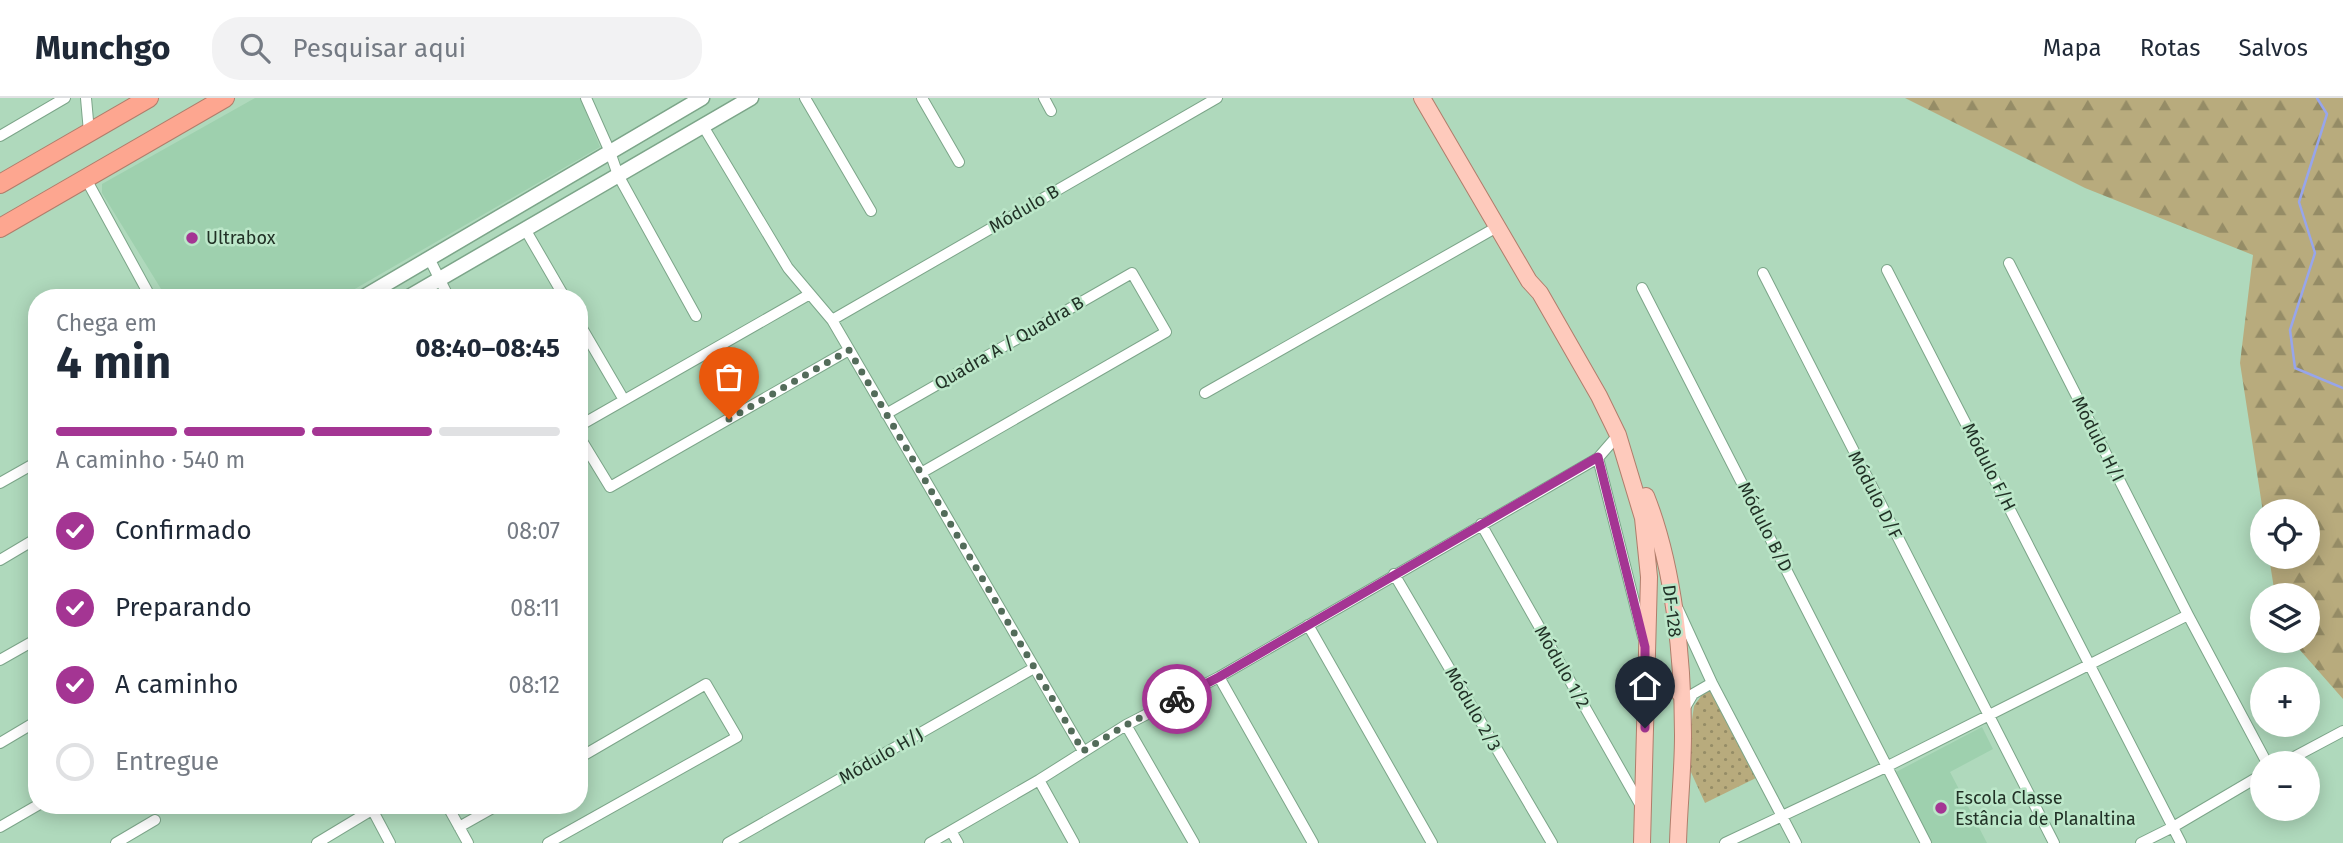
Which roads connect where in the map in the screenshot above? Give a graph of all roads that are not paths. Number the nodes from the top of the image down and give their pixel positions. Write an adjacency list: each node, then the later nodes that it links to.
1 (65, 98): 17 (street)
2 (86, 98): 16 (street)
3 (149, 98): 16 (highway)
4 (225, 98): 23 (highway)
5 (586, 98): 18 (street)
6 (702, 98): 18 (street)
7 (751, 98): 15 (street)
8 (805, 98): 25 (street)
9 (922, 98): 20 (street)
10 (1044, 98): 14 (street)
11 (1217, 98): 43 (street, Módulo B)
12 (1422, 98): 21 (main road, DF-128 / DF-128)
13 (1434, 98): 19 (main road, DF-128 / DF-128)
14 (1051, 111)
15 (703, 126): 22 (street); 41 (street)
16 (89, 132): 24 (highway)
17 (0, 136)
18 (610, 152): 22 (street); 29 (street)
19 (1466, 153): 21 (main road); 40 (main road, DF-128 / DF-128)
20 (959, 162)
21 (1467, 173): 26 (main road, DF-128 / DF-128)
22 (618, 175): 28 (street); 42 (street)
23 (86, 178): 27 (highway); 35 (street)
24 (0, 184)
25 (871, 211)
26 (1497, 227): 40 (main road, DF-128 / DF-128); 46 (street)
27 (0, 228)
28 (525, 229): 33 (street); 39 (street)
29 (429, 258): 33 (street); 36 (street)
30 (2008, 263): 62 (street, Módulo H/I)
31 (1887, 270): 67 (street, Módulo F/H)
32 (1763, 273): 73 (street, Módulo D/F)
33 (439, 279): 37 (street); 38 (street)
34 (1642, 288): 82 (street, Módulo B/D)
35 (146, 289)
36 (377, 289)
37 (422, 289)
38 (444, 289)
39 (560, 289)
40 (1540, 293): 50 (main road, DF-128 / DF-128)
41 (810, 295): 43 (street); 47 (street)
42 (696, 316)
43 (832, 320): 45 (street)
44 (588, 338): 47 (street)
45 (849, 350): 48 (street); 51 (street)
46 (1205, 393)
47 (624, 400): 49 (street)
48 (886, 414): 55 (street); 55 (street, Quadra A / Quadra B)
49 (588, 421)
50 (1618, 435): 52 (street); 54 (main road, DF-128 / DF-128)
51 (588, 451)
52 (1598, 457): 57 (street); 65 (street)
53 (28, 467): 56 (street)
54 (1630, 470): 61 (main road, DF-128 / DF-128); 65 (main road, DF-128 / DF-128)
55 (920, 473): 68 (street)
56 (0, 483)
57 (1480, 524): 60 (street); 85 (street, Módulo 1/2)
58 (28, 543): 59 (street)
59 (0, 560)
60 (1394, 574): 63 (street); 110 (street, Módulo 2/3)
61 (1672, 596): 70 (street); 72 (main road, DF-128 / DF-128)
62 (2188, 615): 67 (street); 79 (street, Módulo H/I)
63 (1308, 625): 69 (street); 109 (street)
64 (28, 644): 66 (street)
65 (1645, 647): 71 (main road, DF-128 / DF-128)
66 (0, 660)
67 (2090, 665): 73 (street); 95 (street, Módulo F/H)
68 (1034, 668): 78 (street); 103 (street, Módulo H/J)
69 (1219, 677): 74 (street); 108 (street)
70 (1712, 683): 72 (street); 91 (street)
71 (1646, 701): 72 (main road); 85 (main road, DF-128 / DF-128)
72 (1682, 704): 97 (main road, DF-128 / DF-128)
73 (1988, 716): 82 (street); 115 (street, Módulo D/F)
74 (1126, 725): 78 (street); 107 (street)
75 (28, 726): 77 (street)
76 (2343, 731): 80 (street)
77 (0, 743)
78 (1083, 751): 83 (street)
79 (2261, 751)
80 (2306, 751)
81 (588, 753): 102 (street)
82 (1888, 766): 91 (street); 114 (street, Módulo B/D)
83 (1039, 780): 96 (street); 106 (street)
84 (2250, 782): 95 (street)
85 (1643, 810): 111 (main road, DF-128 / DF-128)
86 (28, 811): 93 (street)
87 (366, 814): 99 (street)
88 (378, 814): 100 (street)
89 (452, 814): 94 (street)
90 (482, 814): 94 (street)
91 (1782, 817): 112 (street); 113 (street)
92 (155, 820): 98 (street)
93 (0, 827)
94 (459, 827): 101 (street)
95 (2172, 827): 116 (street); 117 (street, Módulo F/H)
96 (951, 831): 104 (street); 105 (street)
97 (1681, 839)
98 (116, 843)
99 (317, 843)
100 (390, 843)
101 (468, 843)
102 (548, 843)
103 (728, 843)
104 (930, 843)
105 (958, 843)
106 (1074, 843)
107 (1194, 843)
108 (1313, 843)
109 (1432, 843)
110 (1552, 843)
111 (1642, 843)
112 (1725, 843)
113 (1796, 843)
114 (1926, 843)
115 (2054, 843)
116 (2141, 843)
117 (2181, 843)

